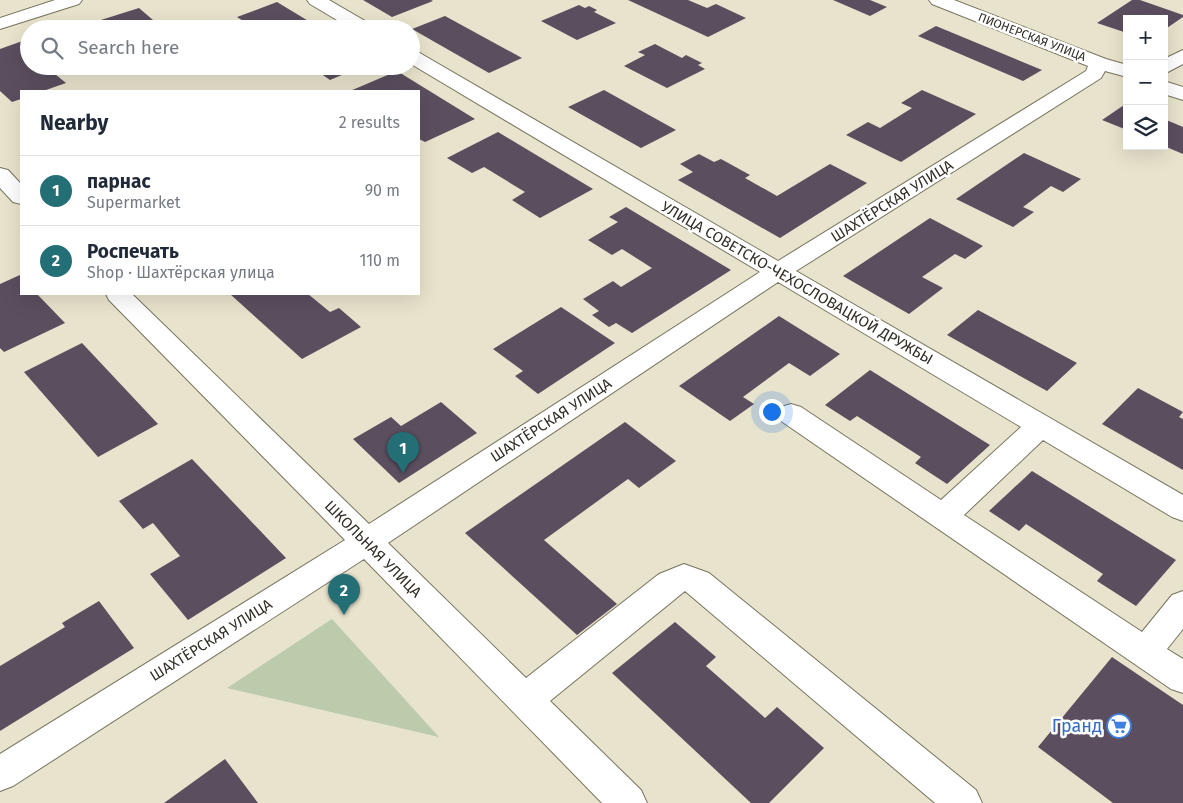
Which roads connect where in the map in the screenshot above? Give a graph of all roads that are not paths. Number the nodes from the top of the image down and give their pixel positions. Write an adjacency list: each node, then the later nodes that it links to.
1 (73, 0): 5 (street)
2 (316, 0): 4 (street)
3 (938, 0): 8 (street, ПИОНЕРСКАЯ УЛИЦА)
4 (350, 20)
5 (0, 24)
6 (1183, 56): 9 (street)
7 (420, 61): 15 (street, УЛИЦА СОВЕТСКО-ЧЕХОСЛОВАЦКОЙ ДРУЖБЫ)
8 (1099, 63): 10 (street, ПИОНЕРСКАЯ УЛИЦА); 15 (street, ШАХТЁРСКАЯ УЛИЦА)
9 (1168, 65)
10 (1123, 70)
11 (1168, 88): 12 (street)
12 (1183, 94)
13 (0, 175): 14 (street)
14 (20, 196)
15 (777, 272): 18 (street, УЛИЦА СОВЕТСКО-ЧЕХОСЛОВАЦКОЙ ДРУЖБЫ); 21 (street, ШАХТЁРСКАЯ УЛИЦА)
16 (119, 295): 21 (street, ШКОЛЬНАЯ УЛИЦА)
17 (791, 414): 20 (street)
18 (1040, 426): 19 (street, УЛИЦА СОВЕТСКО-ЧЕХОСЛОВАЦКОЙ ДРУЖБЫ); 20 (street)
19 (1183, 509)
20 (943, 516): 23 (street)
21 (366, 542): 25 (street, ШКОЛЬНАЯ УЛИЦА); 26 (street, ШАХТЁРСКАЯ УЛИЦА)
22 (1183, 605): 23 (street)
23 (1145, 652): 24 (street)
24 (1183, 678)
25 (525, 700): 27 (street, ШКОЛЬНАЯ УЛИЦА); 28 (street)
26 (0, 774)
27 (628, 803)
28 (963, 803)

